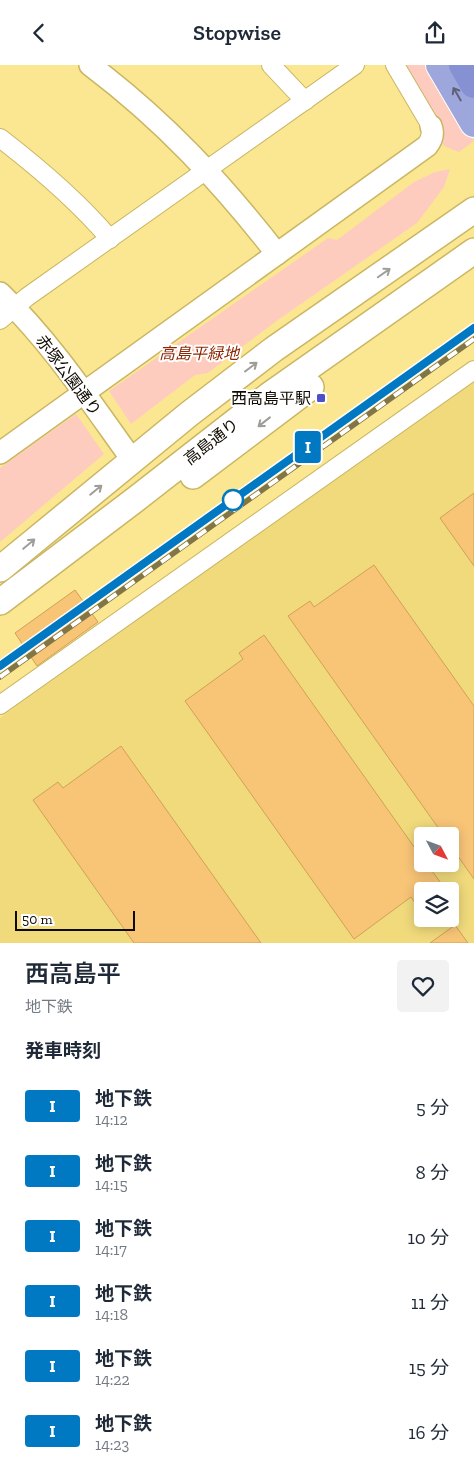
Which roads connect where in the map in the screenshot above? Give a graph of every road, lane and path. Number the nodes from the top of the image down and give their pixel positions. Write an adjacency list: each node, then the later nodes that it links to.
1 (90, 65): 12 (street)
2 (271, 65): 8 (street)
3 (355, 65): 8 (street)
4 (395, 65): 10 (street)
5 (440, 65): 9 (highway, one-way to 5)
6 (462, 65): 7 (highway)
7 (474, 85)
8 (305, 101): 12 (street)
9 (474, 123)
10 (431, 126): 17 (street)
11 (0, 138): 15 (street)
12 (207, 169): 15 (street); 17 (street)
13 (474, 210): 24 (main road, one-way to 13)
14 (474, 237): 21 (main road, 高島通り)
15 (110, 239): 19 (street)
16 (474, 251): 21 (main road, 高島通り)
17 (277, 254): 22 (street)
18 (474, 272): 28 (main road, one-way to 28)
19 (5, 307): 22 (street, 赤塚公園通り)
20 (474, 371): 29 (street)
21 (265, 392): 26 (main road, 高島通り); 27 (main road, 高島通り)
22 (85, 393): 23 (street); 24 (street, 赤塚公園通り)
23 (0, 453)
24 (133, 461): 25 (main road, one-way to 24)
25 (0, 569)
26 (0, 588)
27 (0, 602)
28 (0, 620)
29 (0, 705)

